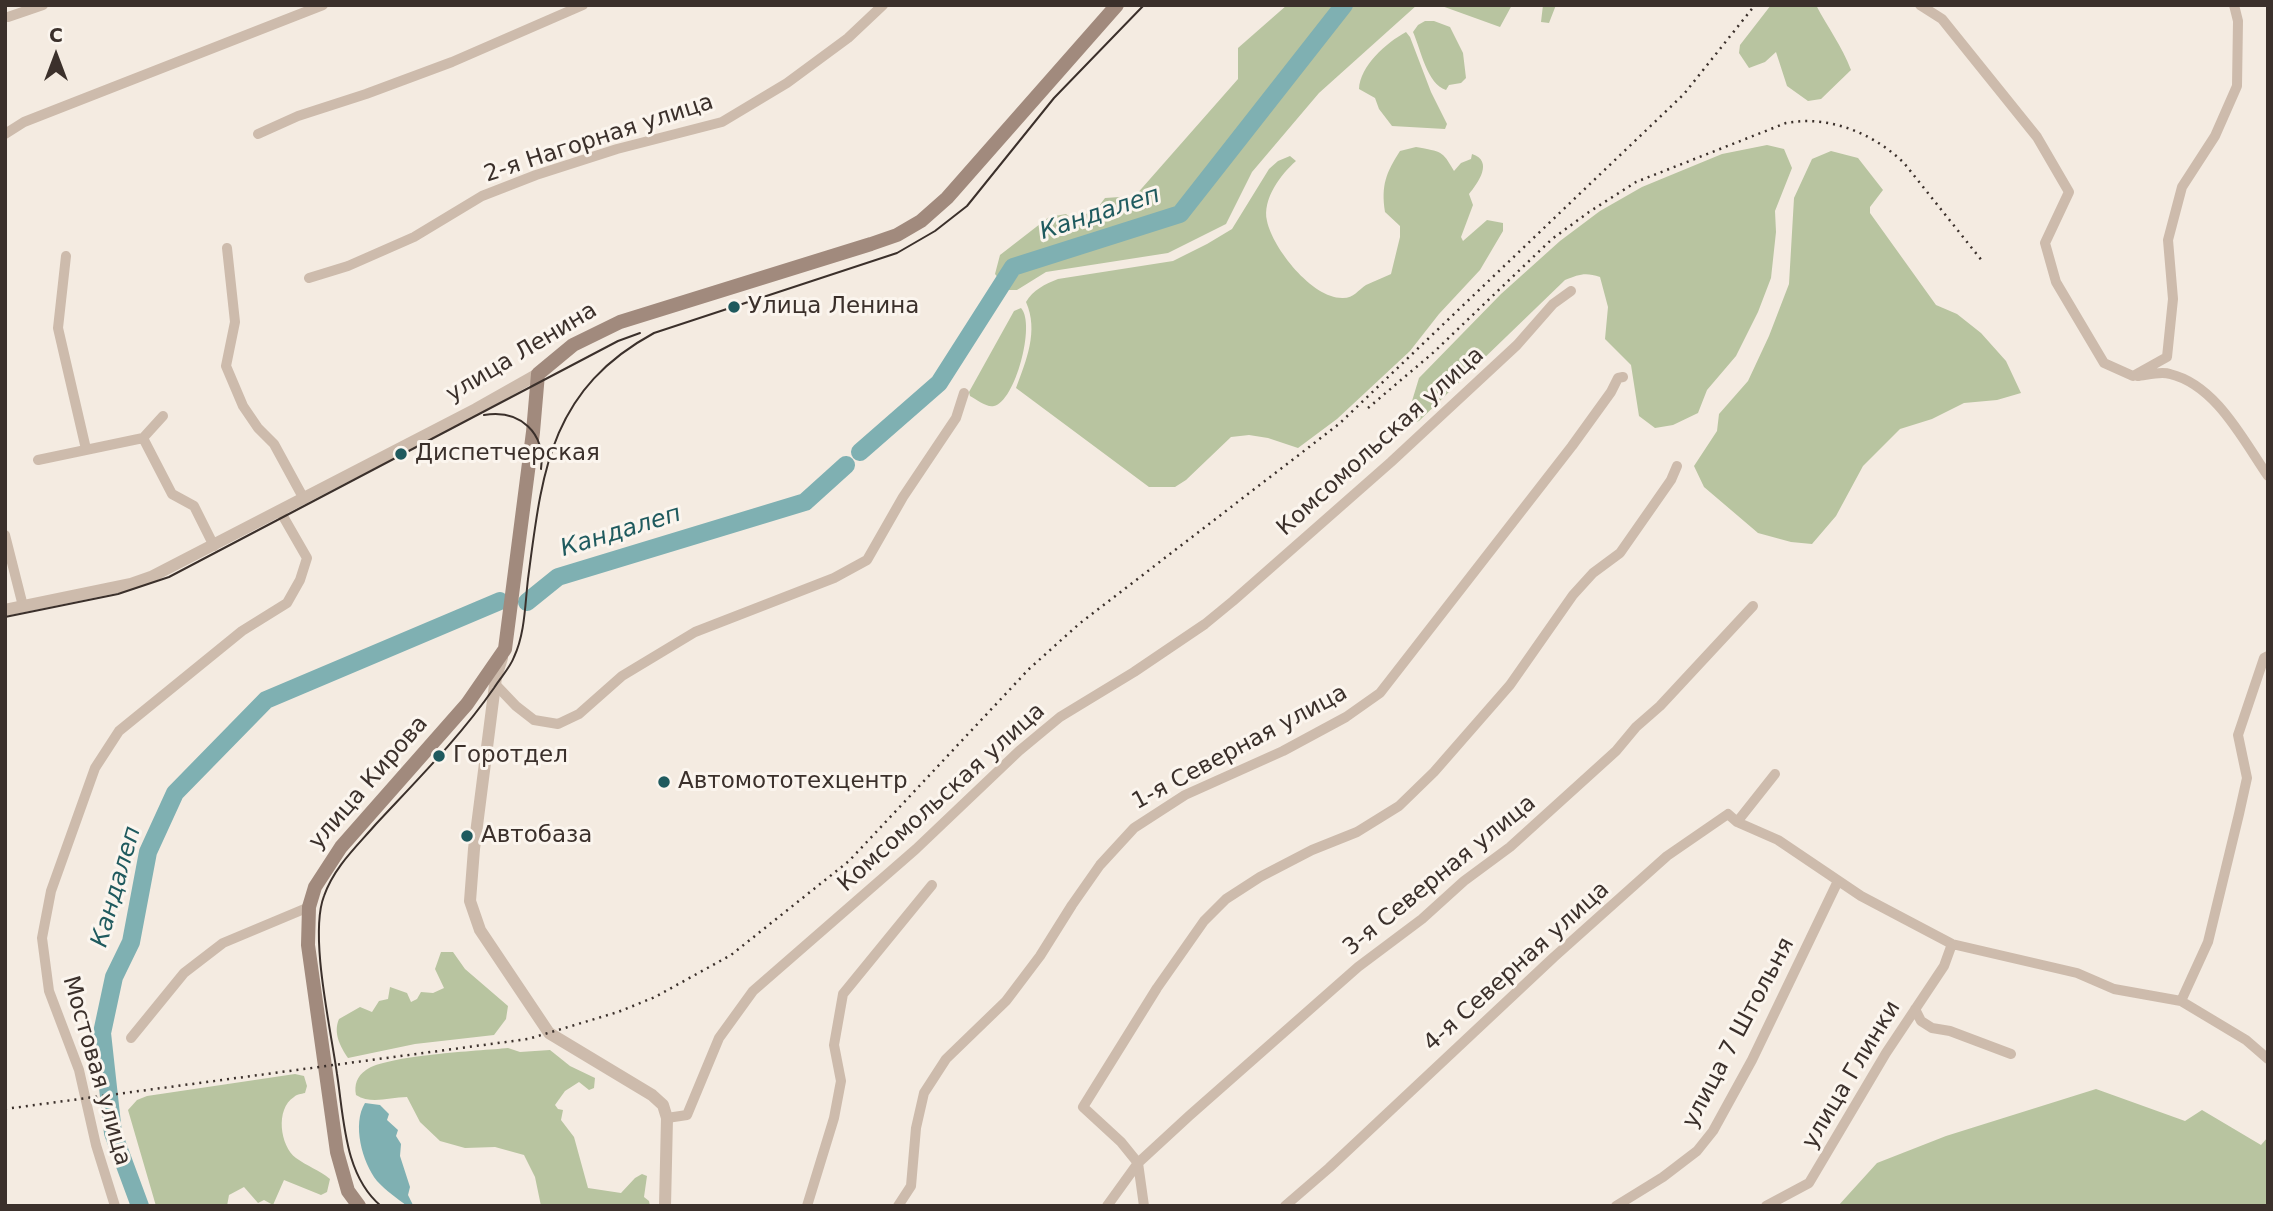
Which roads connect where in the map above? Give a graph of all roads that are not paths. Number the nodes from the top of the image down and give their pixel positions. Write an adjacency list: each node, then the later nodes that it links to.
1 (43, 5): 8 (street)
2 (323, 5): 9 (street)
3 (583, 5): 10 (street)
4 (883, 5): 13 (street, 2-я Нагорная улица)
5 (1117, 5): 15 (main road, улица Ленина)
6 (1920, 5): 16 (street)
7 (2234, 5): 16 (street)
8 (8, 17)
9 (5, 134)
10 (258, 134)
11 (227, 248): 25 (street)
12 (65, 256): 21 (street)
13 (309, 278)
14 (1571, 291): 46 (street, Комсомольская улица)
15 (538, 374): 25 (street, улица Ленина); 32 (main road, улица Кирова)
16 (2133, 376): 24 (street)
17 (1623, 377): 52 (street, 1-я Северная улица)
18 (964, 393): 34 (street)
19 (163, 416): 20 (street)
20 (143, 438): 21 (street); 28 (street)
21 (86, 449): 22 (street)
22 (38, 460)
23 (1676, 466): 47 (street)
24 (2268, 476)
25 (304, 499): 26 (street, улица Ленина)
26 (280, 512): 28 (street, улица Ленина); 48 (street, Мостовая улица)
27 (5, 535): 29 (street)
28 (214, 546): 29 (street, улица Ленина)
29 (23, 606): 31 (street, улица Ленина)
30 (1753, 606): 47 (street, 3-я Северная улица)
31 (5, 610)
32 (505, 649): 34 (street, улица Кирова); 39 (main road, улица Кирова)
33 (2268, 656): 41 (street)
34 (495, 684): 46 (street, улица Кирова)
35 (1775, 774): 36 (street)
36 (1737, 822): 37 (street); 55 (street, 4-я Северная улица)
37 (1838, 881): 40 (street); 56 (street, улица 7 Штольня)
38 (932, 885): 51 (street)
39 (309, 907): 43 (street); 49 (main road, улица Кирова)
40 (1952, 944): 41 (street); 42 (street, улица Глинки)
41 (2180, 1001): 45 (street)
42 (1914, 1009): 44 (street); 57 (street, улица Глинки)
43 (131, 1038)
44 (2011, 1054)
45 (2268, 1059)
46 (667, 1118): 50 (street)
47 (1138, 1163): 53 (street, 3-я Северная улица); 54 (street)
48 (116, 1206)
49 (359, 1206)
50 (665, 1206)
51 (807, 1206)
52 (898, 1206)
53 (1107, 1206)
54 (1144, 1206)
55 (1285, 1206)
56 (1616, 1206)
57 (1766, 1206)

